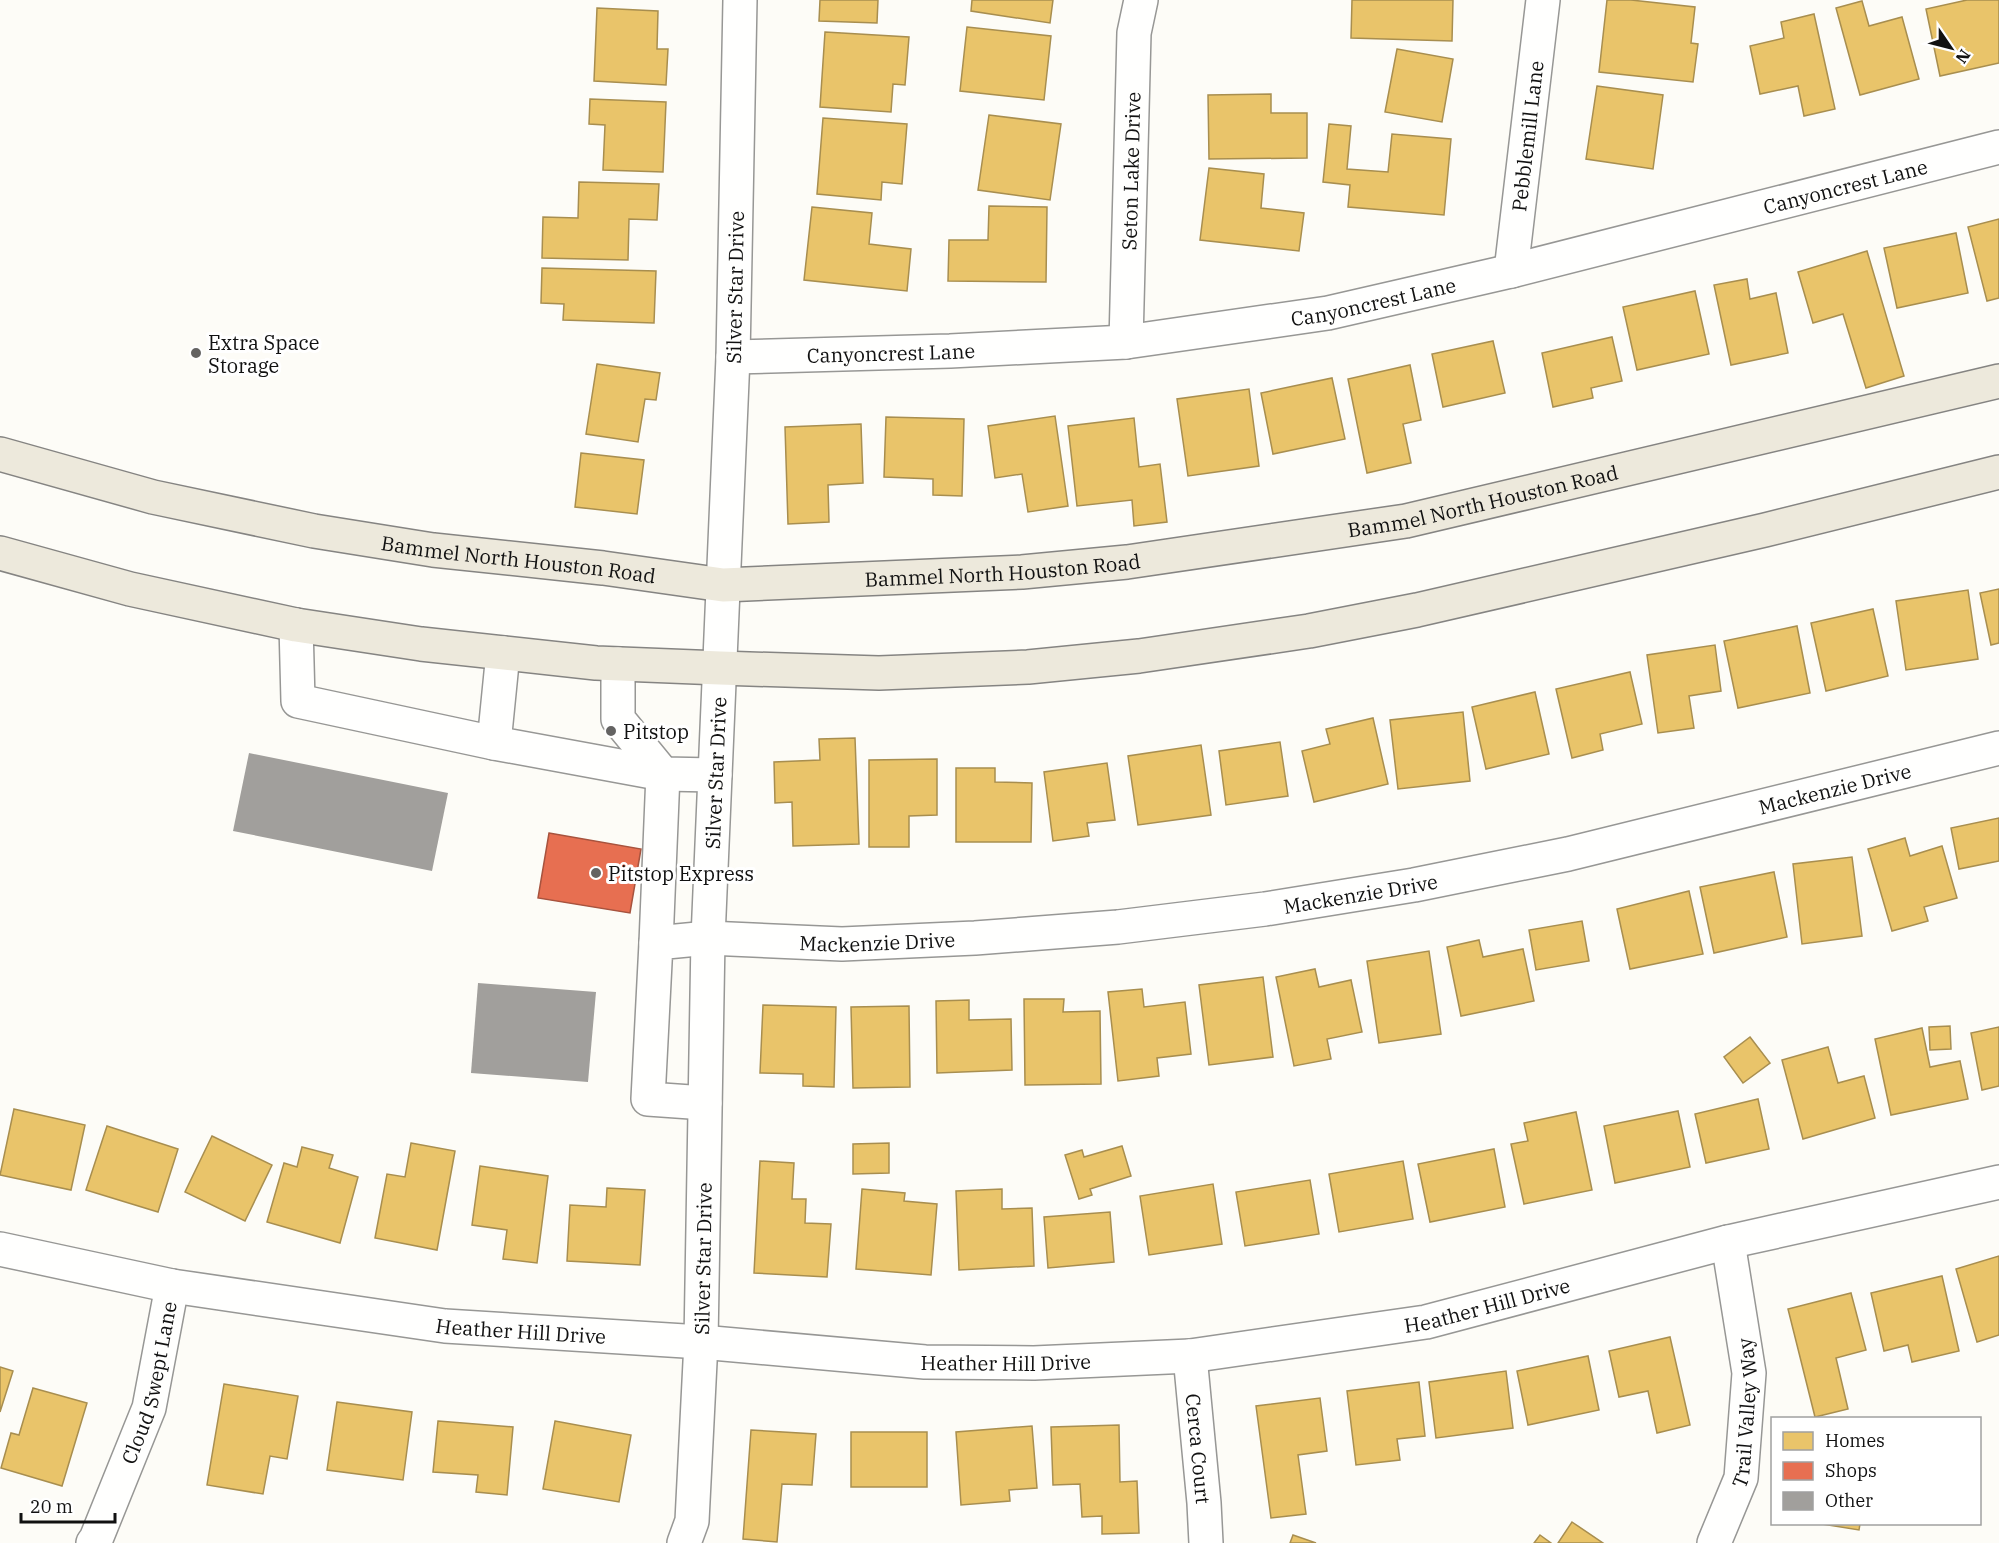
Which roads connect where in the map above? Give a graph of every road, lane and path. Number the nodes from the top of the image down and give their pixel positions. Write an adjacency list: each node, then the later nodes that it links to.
1 (741, 0): 7 (street, Silver Star Drive)
2 (1141, 0): 6 (street, Seton Lake Drive)
3 (1543, 0): 5 (street, Pebblemill Lane)
4 (1999, 147): 5 (street, Canyoncrest Lane)
5 (1511, 271): 6 (street, Canyoncrest Lane)
6 (1125, 342): 7 (street, Canyoncrest Lane)
7 (732, 357): 12 (street, Silver Star Drive)
8 (1999, 381): 12 (main road, Bammel North Houston Road)
9 (0, 454): 12 (main road, Bammel North Houston Road)
10 (1999, 472): 16 (main road)
11 (0, 553): 13 (main road)
12 (723, 585): 16 (street, Silver Star Drive)
13 (296, 625): 14 (main road); 17 (street)
14 (503, 653): 15 (main road); 17 (street)
15 (618, 664): 16 (main road); 19 (street)
16 (720, 668): 20 (street, Silver Star Drive)
17 (494, 743): 19 (street)
18 (1999, 748): 21 (street, Mackenzie Drive)
19 (663, 774): 20 (street); 22 (street)
20 (715, 774): 21 (street, Silver Star Drive)
21 (708, 938): 22 (street, Mackenzie Drive); 23 (street, Silver Star Drive)
22 (656, 943): 23 (street)
23 (705, 1103): 28 (street, Silver Star Drive)
24 (1999, 1182): 25 (street, Heather Hill Drive)
25 (1728, 1242): 29 (street, Heather Hill Drive); 33 (street, Trail Valley Way)
26 (0, 1249): 27 (street, Heather Hill Drive)
27 (172, 1286): 28 (street, Heather Hill Drive); 30 (street, Cloud Swept Lane)
28 (701, 1342): 29 (street, Heather Hill Drive); 31 (street, Silver Star Drive)
29 (1190, 1356): 32 (street, Cerca Court)
30 (93, 1543)
31 (684, 1543)
32 (1206, 1543)
33 (1714, 1543)

